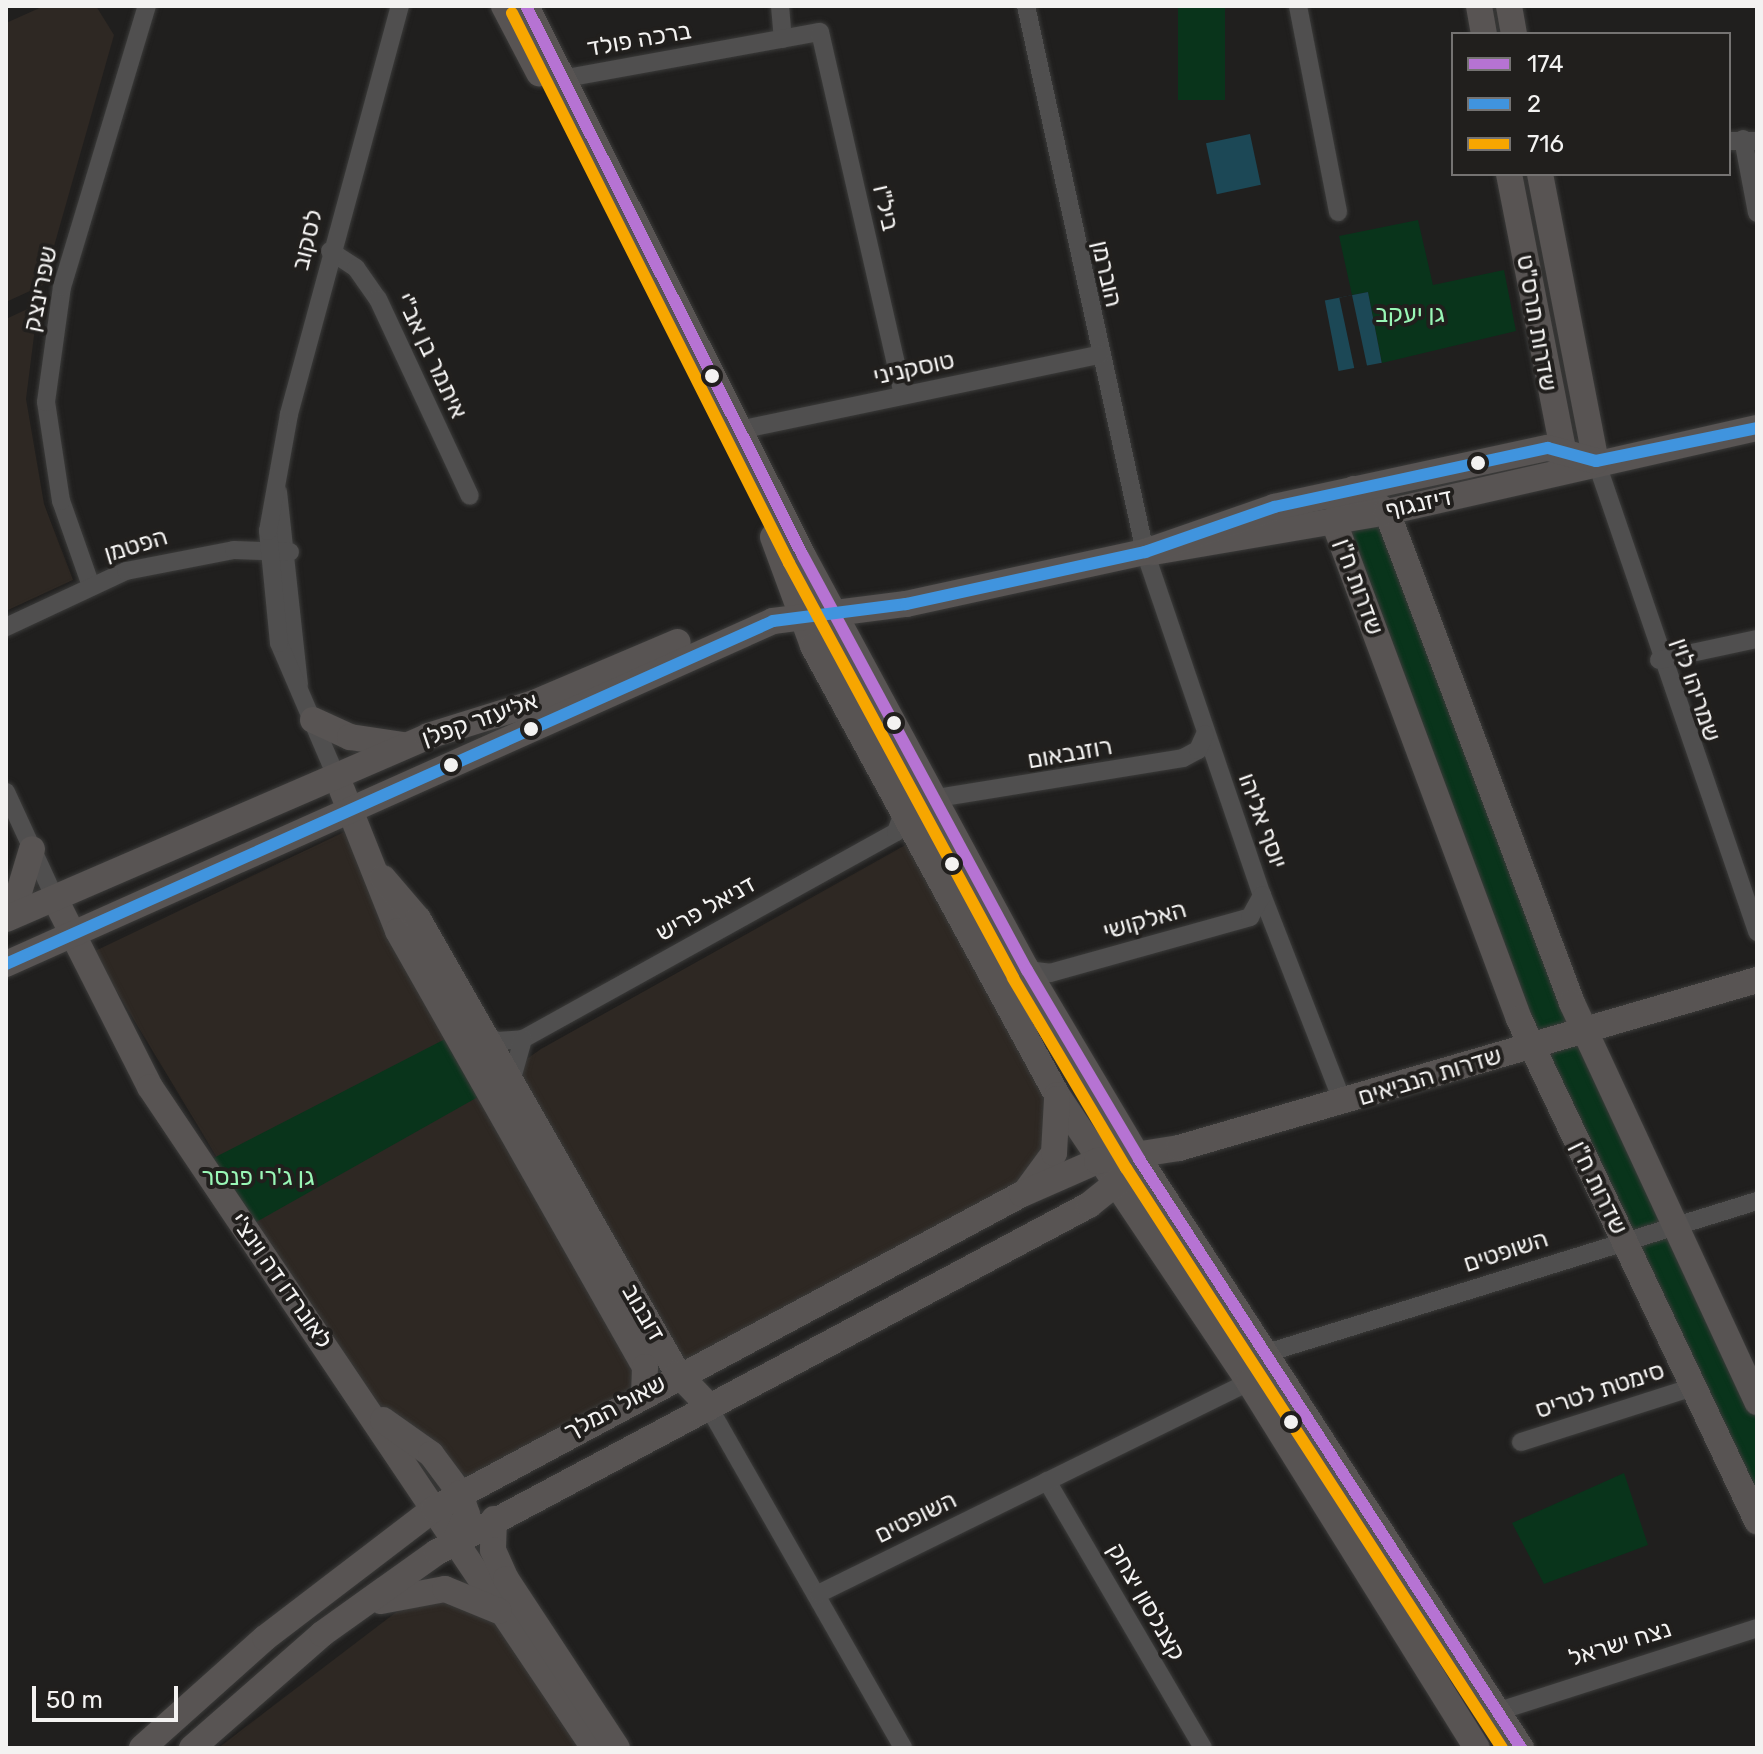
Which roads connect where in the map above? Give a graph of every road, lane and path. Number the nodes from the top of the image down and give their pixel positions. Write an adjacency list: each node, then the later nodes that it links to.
1 (147, 6): 34 (street, שפרינצק)
2 (400, 6): 20 (street, לסקוב)
3 (504, 6): 35 (street)
4 (526, 6): 14 (street)
5 (780, 6): 13 (street)
6 (1026, 6): 21 (street, הוברמן)
7 (1298, 6): 18 (street)
8 (1479, 6): 11 (street)
9 (1509, 6): 12 (street)
10 (820, 32): 13 (street, ברכה פולד); 22 (street, ביל"ו)
11 (1484, 32)
12 (1514, 32)
13 (783, 39): 14 (street, ברכה פולד)
14 (561, 79): 24 (street)
15 (1743, 140): 19 (street)
16 (1509, 176): 25 (street, שדרות תרס"ט)
17 (1540, 176): 25 (street, שדרות תרס"ט)
18 (1338, 212)
19 (1757, 213)
20 (330, 251): 26 (street, לסקוב); 28 (street, איתמר בן אב"י)
21 (1099, 355): 22 (street, טוסקניני); 33 (street, הוברמן)
22 (903, 395): 24 (street, טוסקניני)
23 (1757, 428): 25 (street, דיזנגוף)
24 (739, 430): 36 (street)
25 (1575, 459): 27 (street, דיזנגוף); 29 (street, דיזנגוף); 39 (street, שמריהו לוין)
26 (278, 489): 31 (street, לסקוב); 32 (street, לסקוב)
27 (1354, 489): 29 (street); 30 (street, שדרות ח"ן); 33 (street, דיזנגוף)
28 (470, 496)
29 (1387, 512): 30 (street, דיזנגוף); 60 (street)
30 (1334, 522): 33 (street, דיזנגוף); 63 (street, שדרות ח"ן)
31 (266, 551): 32 (street, הפטמן); 34 (street, הפטמן); 40 (street, לסקוב)
32 (290, 552): 40 (street, לסקוב)
33 (1145, 552): 36 (street, דיזנגוף); 42 (street, יוסף אליהו)
34 (91, 586): 37 (street, הפטמן)
35 (799, 607): 36 (street); 43 (street, אליעזר קפלן); 47 (street, אליעזר קפלן); 48 (street)
36 (834, 610): 46 (street)
37 (6, 627)
38 (1757, 639): 39 (street)
39 (1659, 660): 55 (street, שמריהו לוין)
40 (299, 686): 41 (street, לסקוב)
41 (313, 720): 43 (street); 44 (street, לסקוב)
42 (1205, 734): 46 (street, רוזנבאום); 51 (street, יוסף אליהו)
43 (406, 746): 44 (street, אליעזר קפלן)
44 (336, 776): 47 (street, דובנוב); 52 (street, אליעזר קפלן)
45 (6, 792): 49 (street, לאונרדו דה וינצ'י)
46 (931, 799): 58 (street)
47 (349, 805): 50 (street, דובנוב); 56 (street, אליעזר קפלן)
48 (903, 813): 62 (street, דניאל פריש); 65 (street)
49 (32, 849): 52 (street, לאונרדו דה וינצ'י); 53 (street)
50 (382, 878): 61 (street, דובנוב); 78 (street, דובנוב)
51 (1262, 895): 58 (street, האלקושי); 66 (street, יוסף אליהו)
52 (57, 903): 54 (street, אליעזר קפלן); 56 (street, לאונרדו דה וינצ'י)
53 (6, 908)
54 (6, 919)
55 (1757, 932)
56 (72, 935): 57 (street, אליעזר קפלן); 81 (street, לאונרדו דה וינצ'י)
57 (6, 964)
58 (1027, 970): 67 (street)
59 (1757, 980): 60 (street, שדרות הנביאים)
60 (1584, 1030): 63 (street, שדרות הנביאים); 72 (street)
61 (483, 1033): 62 (street); 64 (street, דובנוב)
62 (523, 1039): 64 (street)
63 (1531, 1046): 66 (street, שדרות הנביאים); 73 (street, שדרות ח"ן)
64 (511, 1082): 75 (street, דובנוב)
65 (1057, 1095): 68 (street); 70 (street)
66 (1343, 1103): 67 (street, שדרות הנביאים)
67 (1139, 1159): 68 (street, שאול המלך); 69 (street); 74 (street)
68 (1097, 1161): 69 (street); 70 (street, שאול המלך)
69 (1114, 1188): 76 (street); 80 (street, שאול המלך)
70 (1022, 1194): 75 (street, שאול המלך)
71 (1757, 1201): 72 (street, השופטים)
72 (1676, 1226): 73 (street, השופטים); 79 (street)
73 (1623, 1240): 74 (street, השופטים); 77 (street, שדרות ח"ן)
74 (1270, 1352): 93 (street)
75 (678, 1374): 78 (street, שאול המלך); 80 (street, דובנוב)
76 (1249, 1382): 83 (street, השופטים); 100 (street)
77 (1693, 1387): 82 (street, סימטת לטריס); 87 (street, שדרות ח"ן)
78 (644, 1391): 84 (street, שאול המלך)
79 (1757, 1402)
80 (707, 1404): 86 (street, שאול המלך); 89 (street, דובנוב)
81 (377, 1416): 84 (street); 85 (street, לאונרדו דה וינצ'י)
82 (1521, 1442)
83 (1047, 1481): 89 (street, השופטים); 99 (street, קצנלסון יצחק)
84 (460, 1493): 85 (street, שאול המלך); 88 (street)
85 (434, 1509): 88 (street, לאונרדו דה וינצ'י); 94 (street, שאול המלך)
86 (494, 1519): 88 (street, שאול המלך); 97 (street)
87 (1757, 1521)
88 (455, 1541): 90 (street, לאונרדו דה וינצ'י); 92 (street, שאול המלך)
89 (820, 1593): 98 (street, דובנוב)
90 (503, 1613): 92 (street); 96 (street, לאונרדו דה וינצ'י)
91 (1757, 1628): 93 (street, נצח ישראל)
92 (322, 1634): 95 (street, שאול המלך)
93 (1499, 1711): 101 (street)
94 (142, 1748)
95 (192, 1748)
96 (594, 1748)
97 (617, 1748)
98 (903, 1748)
99 (1203, 1748)
100 (1477, 1748)
101 (1521, 1748)

